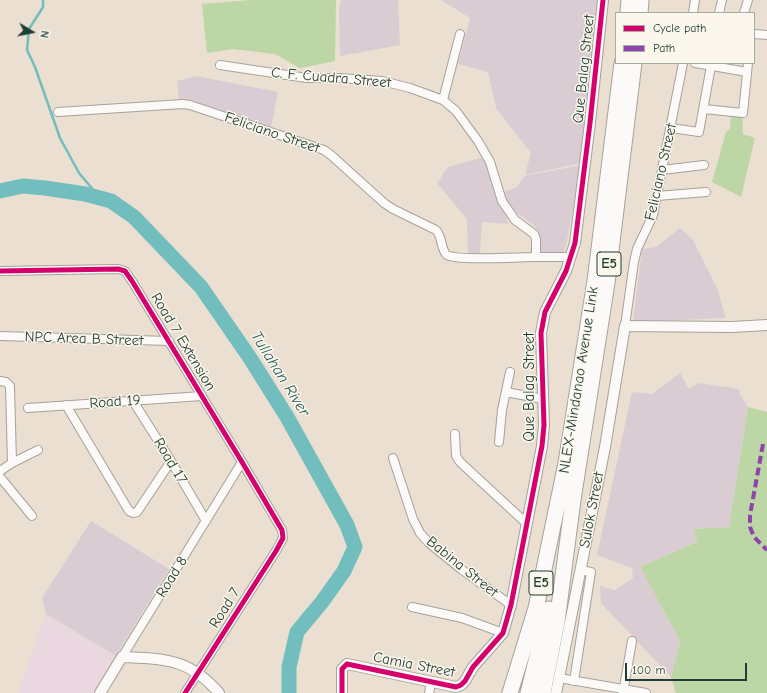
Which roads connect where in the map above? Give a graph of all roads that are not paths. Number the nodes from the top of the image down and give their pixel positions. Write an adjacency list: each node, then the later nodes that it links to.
1 (603, 0): 32 (street, Que Balag Street)
2 (629, 0): 7 (highway)
3 (641, 0): 8 (highway)
4 (695, 0): 9 (street)
5 (722, 0): 10 (street)
6 (748, 0): 11 (street)
7 (628, 12)
8 (640, 12)
9 (692, 12)
10 (719, 12)
11 (744, 12)
12 (460, 34): 23 (street)
13 (755, 34): 14 (street)
14 (767, 35)
15 (622, 64): 76 (highway, NLEX-Mindanao Avenue Link / E5)
16 (634, 64): 55 (highway, NLEX-Mindanao Avenue Link / E5)
17 (684, 64): 26 (street, Feliciano Street)
18 (701, 64): 21 (street)
19 (748, 64): 22 (street)
20 (220, 65): 23 (street, C. F. Cuadra Street)
21 (712, 66): 22 (street); 24 (street)
22 (747, 72): 24 (street)
23 (443, 100): 31 (street, C. F. Cuadra Street)
24 (704, 109): 26 (street)
25 (58, 112): 31 (street, Feliciano Street)
26 (671, 128): 28 (street, Feliciano Street)
27 (704, 165): 28 (street)
28 (662, 170): 30 (street, Feliciano Street)
29 (706, 192): 30 (street)
30 (657, 196): 35 (street, Feliciano Street)
31 (536, 257): 32 (street)
32 (571, 257): 42 (street, Que Balag Street)
33 (0, 271): 37 (street, Road 7 Extension)
34 (767, 325): 35 (street)
35 (625, 326): 60 (street, Sulok Street)
36 (0, 336): 37 (street, NPC Area B Street)
37 (169, 341): 41 (street, Road 7 Extension)
38 (510, 372): 40 (street)
39 (4, 382): 52 (street)
40 (506, 392): 42 (street); 47 (street)
41 (202, 396): 43 (street, Road 19); 51 (street, Road 7 Extension)
42 (543, 399): 58 (street, Que Balag Street)
43 (133, 401): 44 (street, Road 19); 50 (street, Road 17)
44 (66, 405): 45 (street, Road 19); 50 (street)
45 (28, 408)
46 (455, 434): 58 (street)
47 (499, 442)
48 (38, 450): 52 (street)
49 (393, 458): 61 (street, Babina Street)
50 (171, 462): 57 (street, Road 17)
51 (242, 462): 57 (street, Road 8); 59 (street, Road 7 Extension)
52 (12, 463): 53 (street)
53 (0, 471)
54 (0, 477): 56 (street)
55 (573, 500): 77 (highway, NLEX-Mindanao Avenue Link / E5); 78 (highway, NLEX-Mindanao Avenue Link / E5)
56 (32, 516)
57 (206, 521): 65 (street, Road 8)
58 (526, 523): 61 (street, Que Balag Street)
59 (283, 534): 66 (street, Road 7)
60 (580, 570): 67 (street, Sulok Street); 68 (street)
61 (511, 605): 63 (street, Que Balag Street)
62 (412, 607): 63 (street)
63 (503, 633): 69 (street, Camia Street)
64 (632, 641): 70 (street)
65 (122, 657): 66 (street); 71 (street, Road 8)
66 (198, 672): 72 (street, Road 7); 73 (street)
67 (559, 678): 68 (street); 79 (street, Sulok Street)
68 (574, 681): 70 (street)
69 (431, 682): 74 (street, Camia Street); 75 (street)
70 (623, 691): 80 (street)
71 (100, 693)
72 (186, 693)
73 (219, 693)
74 (342, 693)
75 (429, 693)
76 (510, 693)
77 (528, 693)
78 (543, 693)
79 (556, 693)
80 (646, 693)

